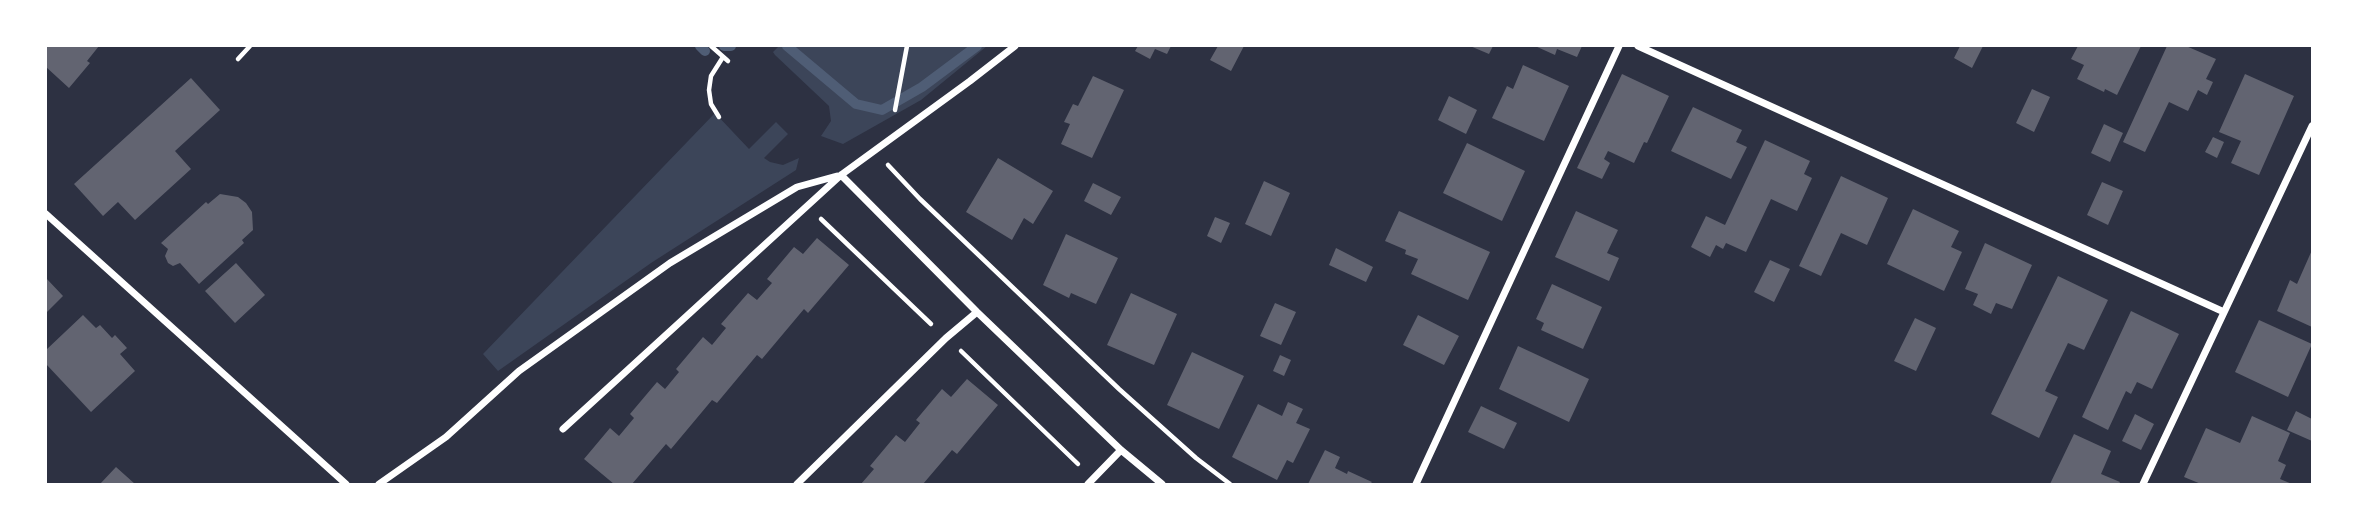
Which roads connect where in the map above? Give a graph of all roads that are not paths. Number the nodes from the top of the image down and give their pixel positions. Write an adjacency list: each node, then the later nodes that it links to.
1 (1015, 46): 5 (street)
2 (1619, 46): 16 (street)
3 (1638, 46): 8 (street)
4 (2312, 126): 8 (street)
5 (841, 175): 7 (street); 9 (street); 12 (street)
6 (46, 214): 11 (street)
7 (977, 312): 10 (street); 13 (street)
8 (2224, 312): 17 (street)
9 (563, 429)
10 (1121, 450): 14 (street); 15 (street)
11 (346, 485)
12 (379, 485)
13 (797, 485)
14 (1088, 485)
15 (1162, 485)
16 (1416, 485)
17 (2143, 485)

